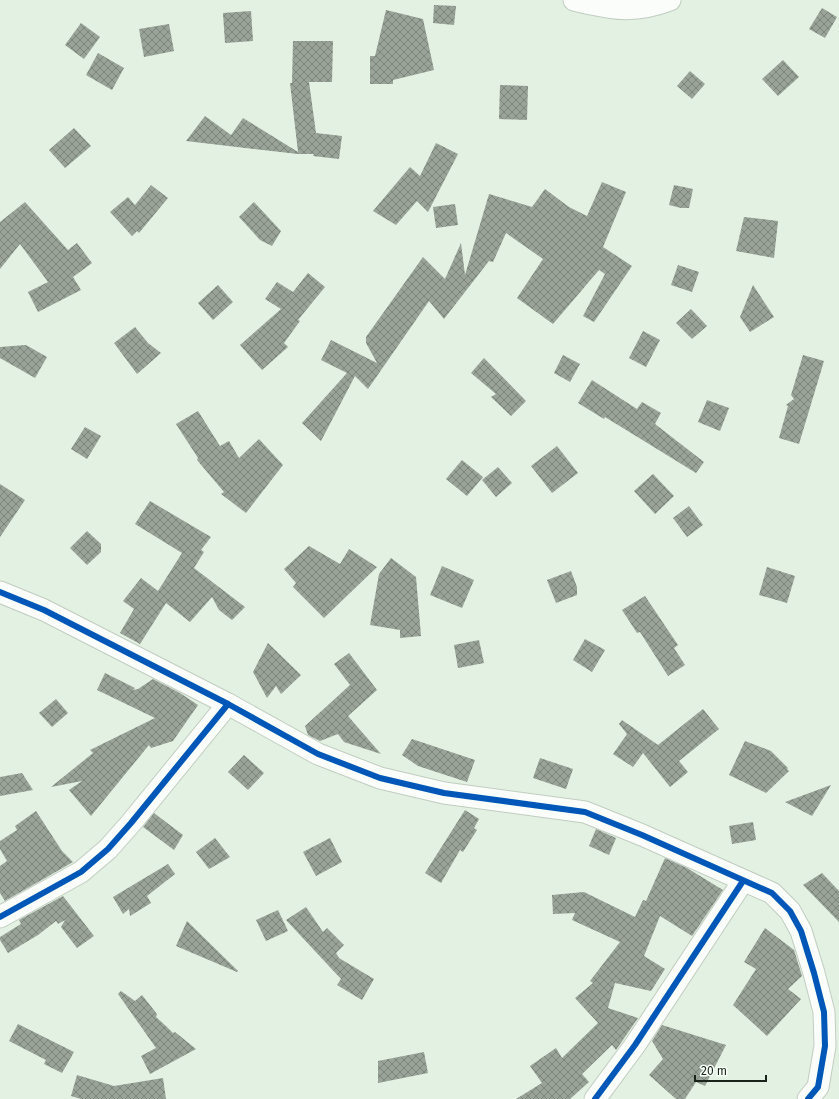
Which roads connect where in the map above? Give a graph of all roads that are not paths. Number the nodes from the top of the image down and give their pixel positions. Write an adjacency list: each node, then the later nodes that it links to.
1 (574, 0): 2 (street)
2 (670, 0)
3 (0, 592): 4 (street)
4 (228, 704): 5 (street); 6 (street)
5 (743, 881): 7 (street); 8 (street)
6 (0, 917)
7 (595, 1099)
8 (808, 1099)

